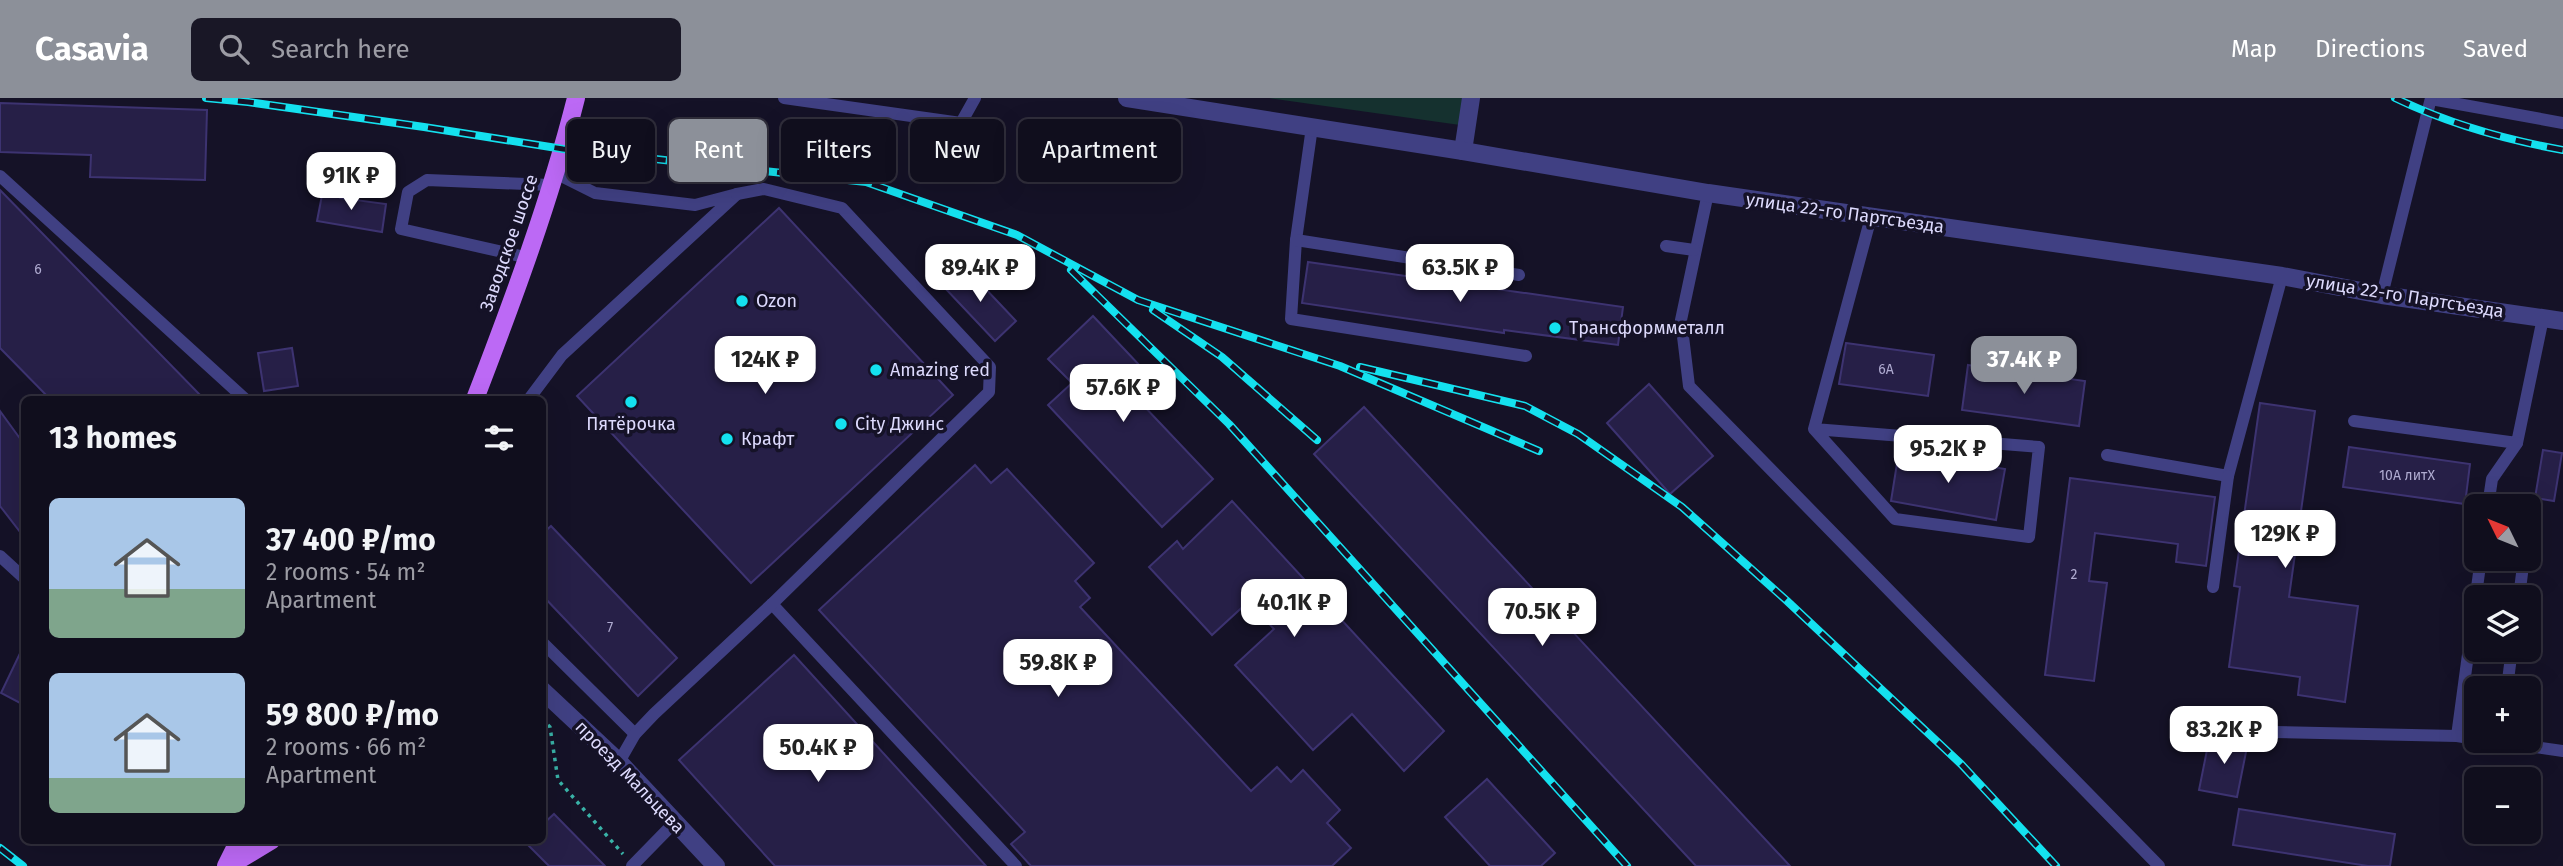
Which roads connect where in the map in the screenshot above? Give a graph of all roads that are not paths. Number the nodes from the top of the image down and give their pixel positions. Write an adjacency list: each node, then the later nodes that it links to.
1 (576, 98): 11 (main road, Заводское шоссе)
2 (784, 98): 3 (lane)
3 (975, 98)
4 (1127, 98): 8 (street, улица 22-го Партсъезда)
5 (1471, 98): 9 (street)
6 (2431, 98): 7 (lane); 21 (lane)
7 (2563, 123)
8 (1312, 127): 9 (street, улица 22-го Партсъезда); 15 (lane)
9 (1463, 151): 12 (street, улица 22-го Партсъезда)
10 (0, 176): 25 (lane)
11 (552, 179): 13 (lane); 18 (main road, Заводское шоссе); 18 (lane)
12 (1707, 193): 14 (street, улица 22-го Партсъезда); 17 (lane)
13 (737, 194): 27 (lane); 38 (lane)
14 (1871, 217): 20 (street, улица 22-го Партсъезда); 29 (lane)
15 (1296, 240): 19 (lane); 24 (lane)
16 (1666, 246): 17 (lane)
17 (1694, 250): 55 (lane)
18 (529, 258): 26 (main road, Заводское шоссе)
19 (1519, 275)
20 (2282, 276): 21 (street, улица 22-го Партсъезда); 32 (lane)
21 (2382, 295): 22 (street, улица 22-го Партсъезда)
22 (2543, 318): 23 (street, улица 22-го Партсъезда); 30 (lane)
23 (2563, 321)
24 (1526, 356)
25 (243, 396)
26 (476, 396)
27 (531, 396)
28 (2354, 421): 30 (lane)
29 (1814, 429): 29 (lane)
30 (2516, 443): 33 (lane)
31 (2107, 456): 32 (lane)
32 (2228, 475): 37 (lane)
33 (2490, 494)
34 (0, 556): 36 (lane)
35 (2479, 571): 43 (lane)
36 (21, 575)
37 (2213, 587)
38 (772, 604): 42 (lane); 54 (lane)
39 (546, 646): 42 (lane)
40 (546, 694): 47 (street, проезд Мальцева)
41 (2274, 732): 43 (lane)
42 (635, 734): 47 (lane)
43 (2458, 736): 44 (lane)
44 (2464, 737)
45 (2541, 748): 46 (lane)
46 (2563, 751)
47 (619, 762): 48 (street, проезд Мальцева)
48 (675, 822): 52 (lane); 53 (street, проезд Мальцева)
49 (237, 844): 51 (main road)
50 (265, 844): 51 (main road)
51 (228, 866)
52 (633, 866)
53 (716, 866)
54 (1016, 866)
55 (2158, 866)

